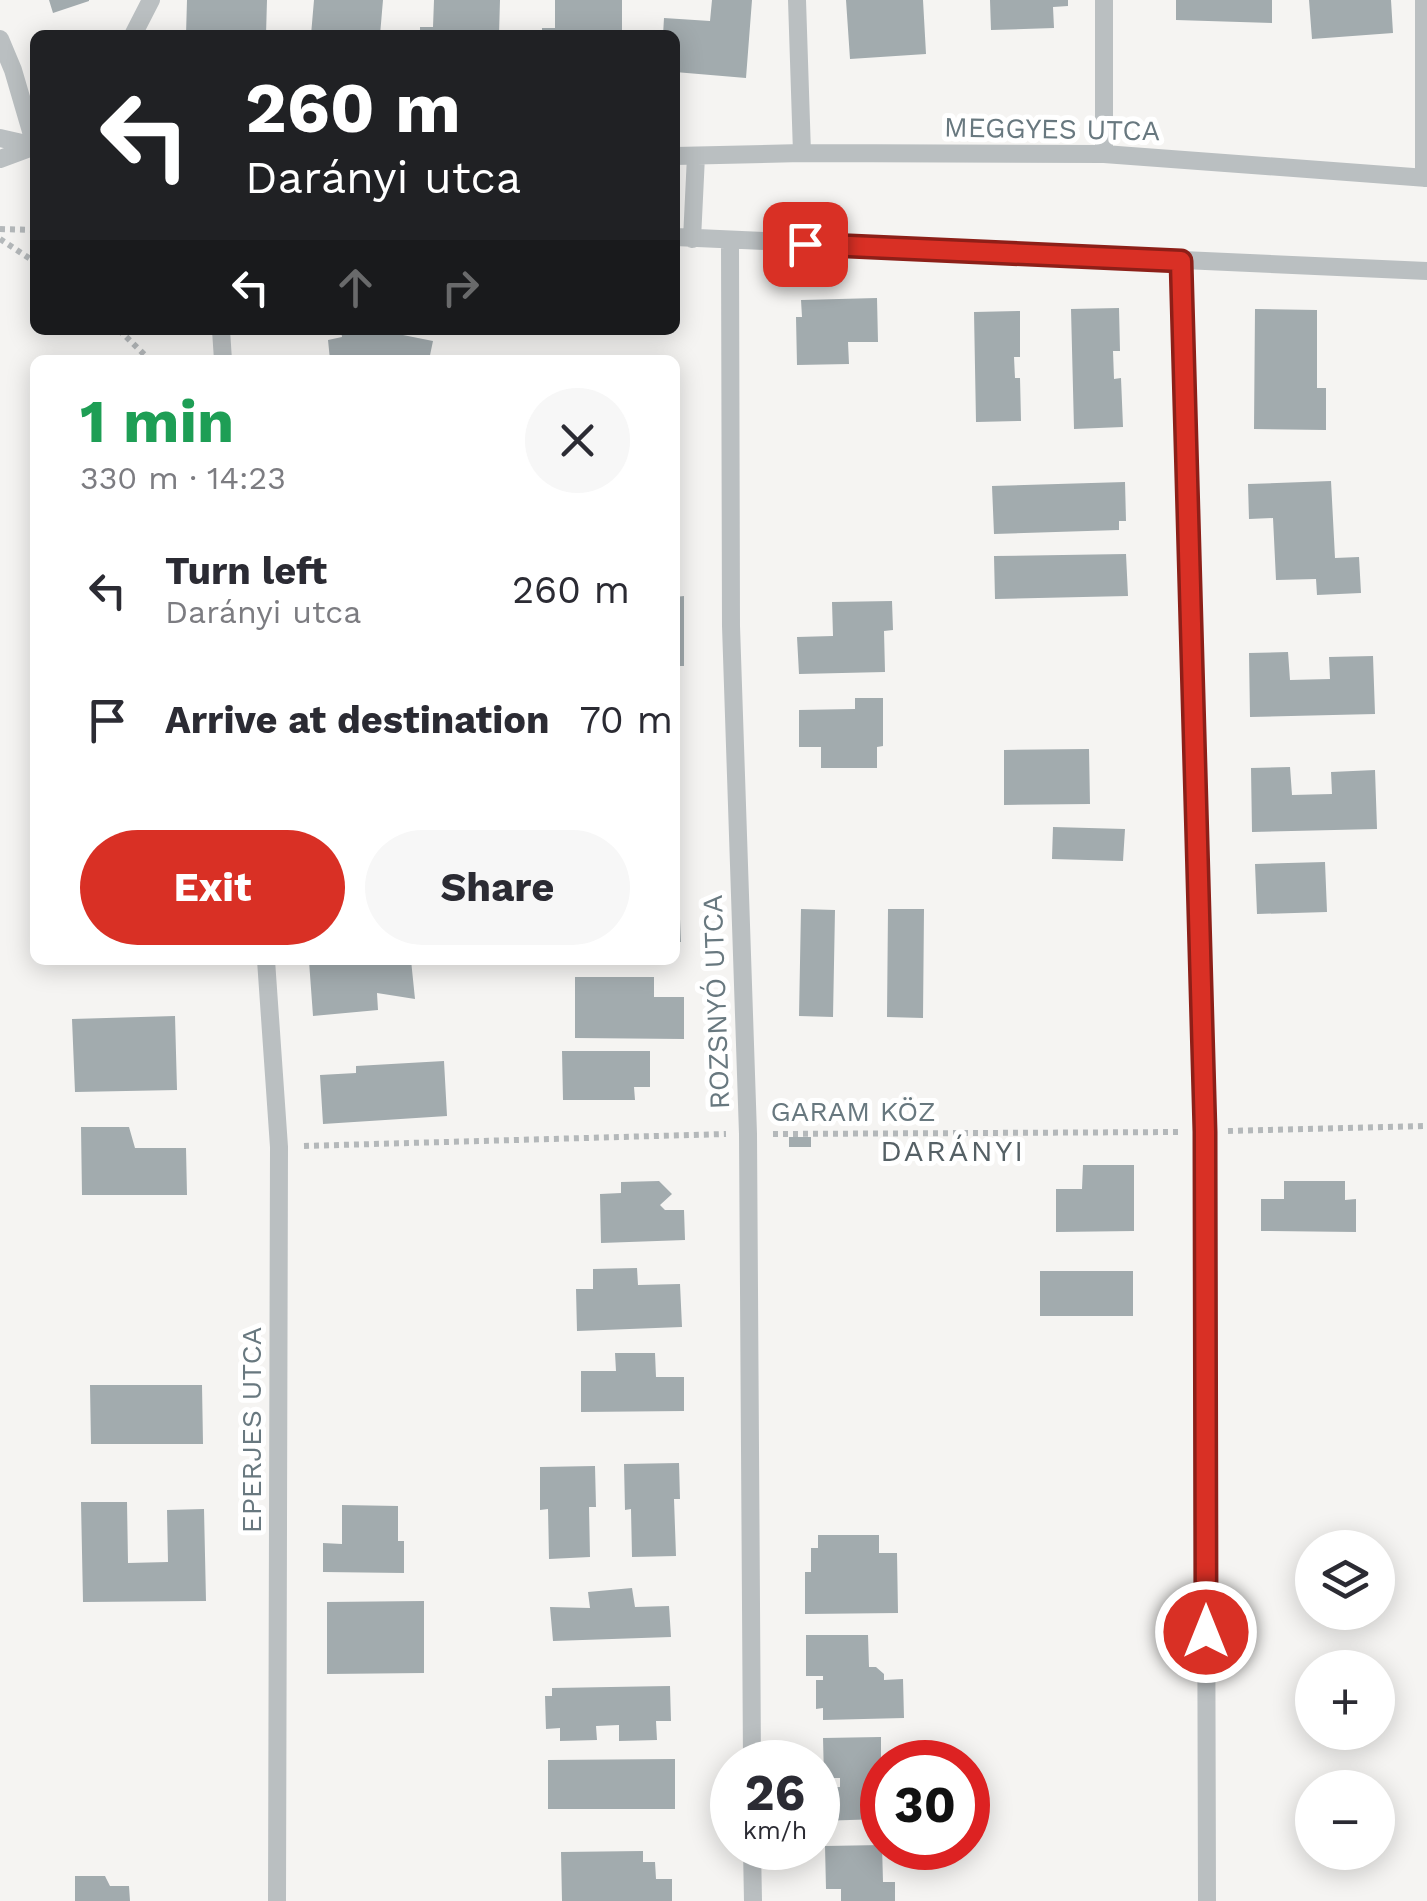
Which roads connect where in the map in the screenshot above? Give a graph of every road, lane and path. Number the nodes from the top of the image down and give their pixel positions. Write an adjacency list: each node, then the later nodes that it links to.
1 (152, 0): 5 (street)
2 (796, 0): 11 (street)
3 (1104, 0): 12 (street)
4 (1424, 0): 16 (street)
5 (136, 30)
6 (0, 39): 7 (street)
7 (30, 129)
8 (0, 138): 9 (street)
9 (30, 145)
10 (30, 148): 15 (street)
11 (802, 153): 12 (street, MEGGYES UTCA); 14 (street, MEGGYES UTCA)
12 (1104, 154): 16 (street, MEGGYES UTCA)
13 (680, 156): 14 (street, MEGGYES UTCA)
14 (696, 156): 19 (street)
15 (0, 158)
16 (1426, 178)
17 (0, 228): 18 (path)
18 (30, 230)
19 (684, 238): 21 (street)
20 (0, 239): 22 (path)
21 (730, 241): 23 (street); 30 (street, ROZSNYÓ UTCA)
22 (30, 259)
23 (1181, 261): 24 (street); 29 (street)
24 (1427, 271)
25 (124, 335): 26 (path)
26 (145, 355)
27 (266, 965): 31 (street, EPERJES UTCA)
28 (1427, 1126): 29 (path, GARAM KÖZ)
29 (1205, 1132): 30 (path, GARAM KÖZ); 36 (street)
30 (748, 1134): 31 (path, GARAM KÖZ); 32 (street, ROZSNYÓ UTCA)
31 (279, 1147): 34 (street, EPERJES UTCA)
32 (752, 1740)
33 (752, 1870): 35 (street)
34 (276, 1901)
35 (753, 1901)
36 (1207, 1901)

